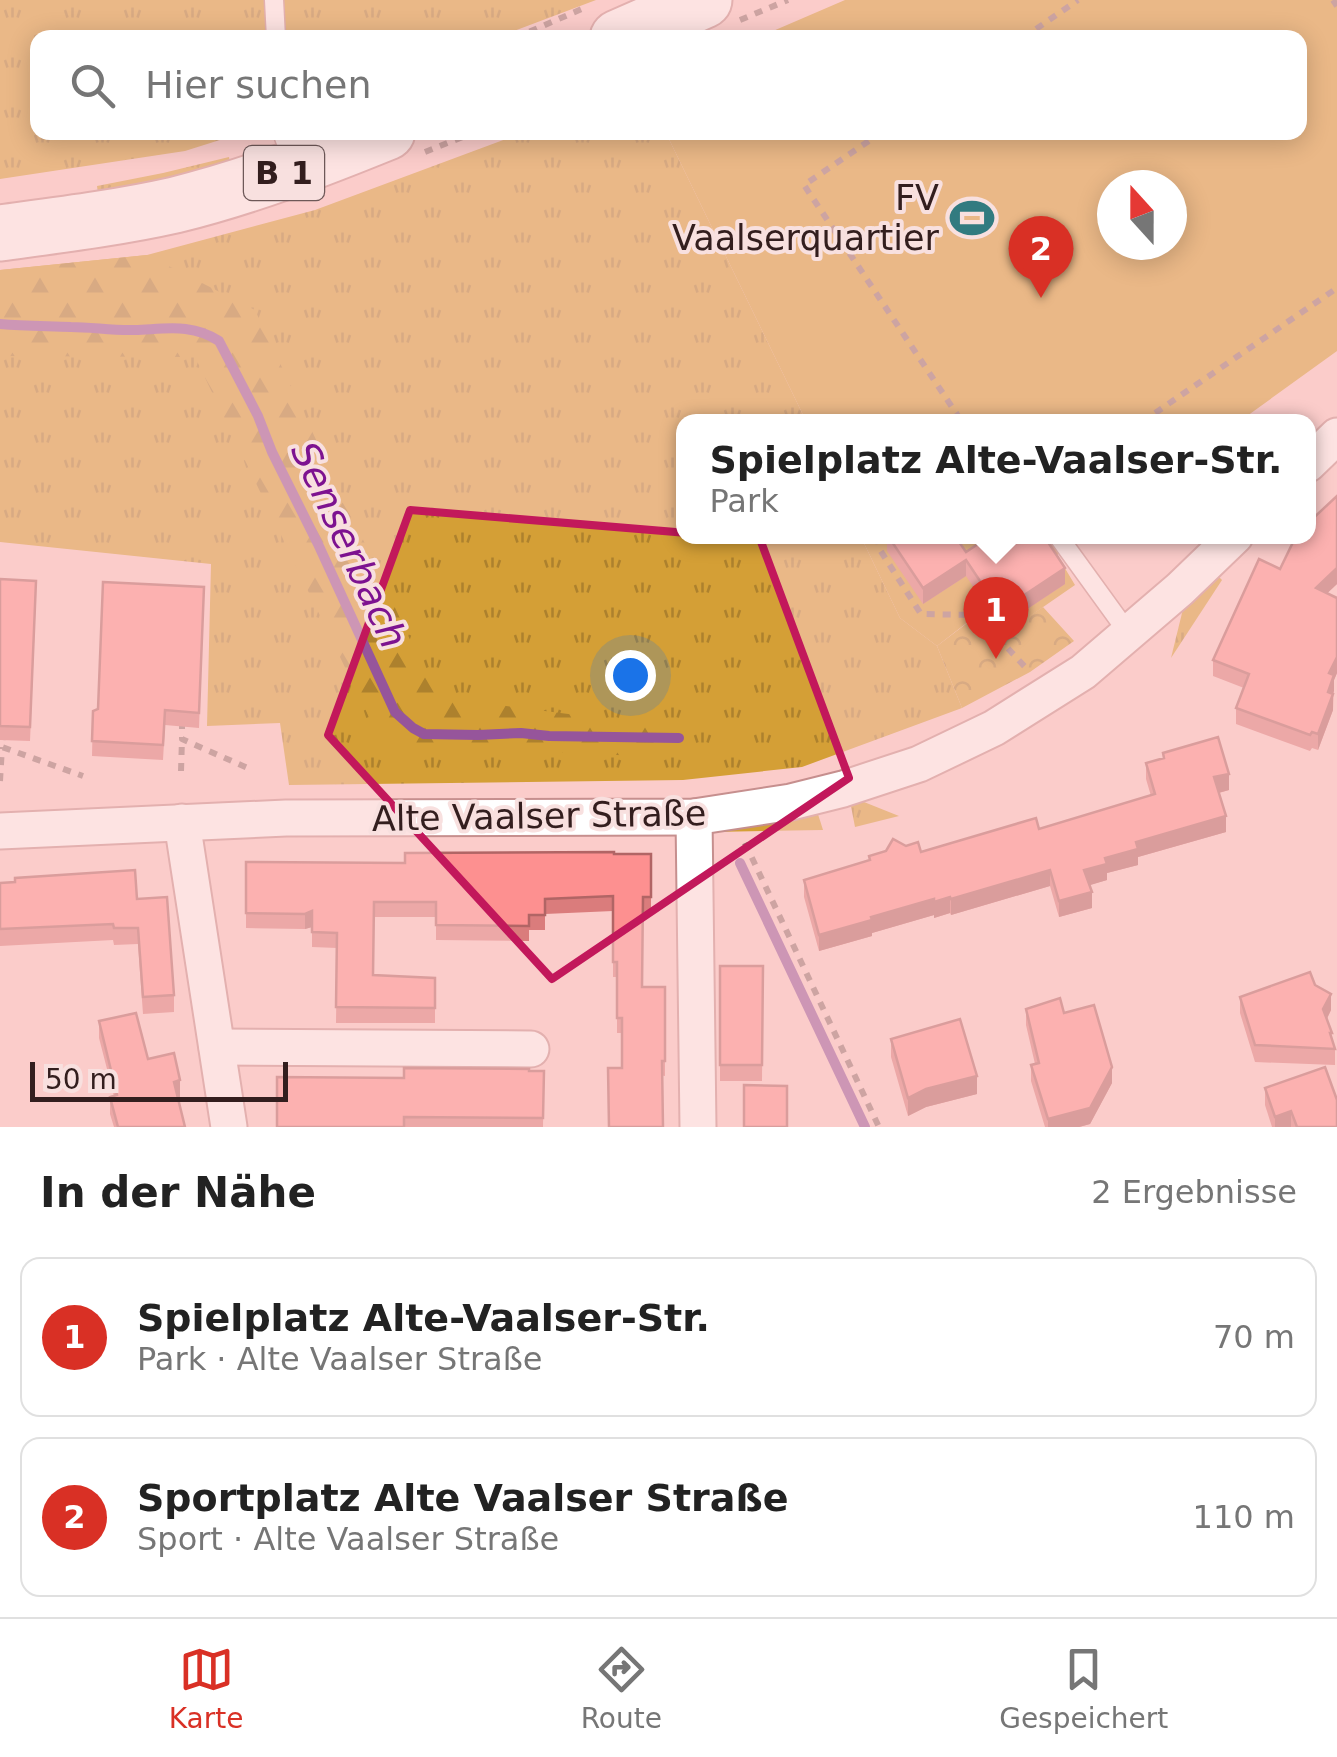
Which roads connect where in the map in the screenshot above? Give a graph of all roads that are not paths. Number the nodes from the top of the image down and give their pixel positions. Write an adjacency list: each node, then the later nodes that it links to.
1 (274, 0): 4 (lane)
2 (704, 0): 3 (main road)
3 (613, 25)
4 (276, 30)
5 (346, 140): 6 (main road, B 1)
6 (289, 151): 7 (main road, B 1)
7 (0, 233)
8 (1337, 436): 9 (street)
9 (1316, 456)
10 (1064, 544): 12 (lane)
11 (1227, 544): 12 (street, Alte Vaalser Straße)
12 (1129, 634): 13 (street, Alte Vaalser Straße)
13 (694, 817): 14 (street, Alte Vaalser Straße); 19 (street)
14 (182, 822): 15 (street, Alte Vaalser Straße); 16 (street)
15 (0, 831)
16 (217, 1046): 17 (street); 18 (street)
17 (530, 1049)
18 (229, 1127)
19 (698, 1127)

